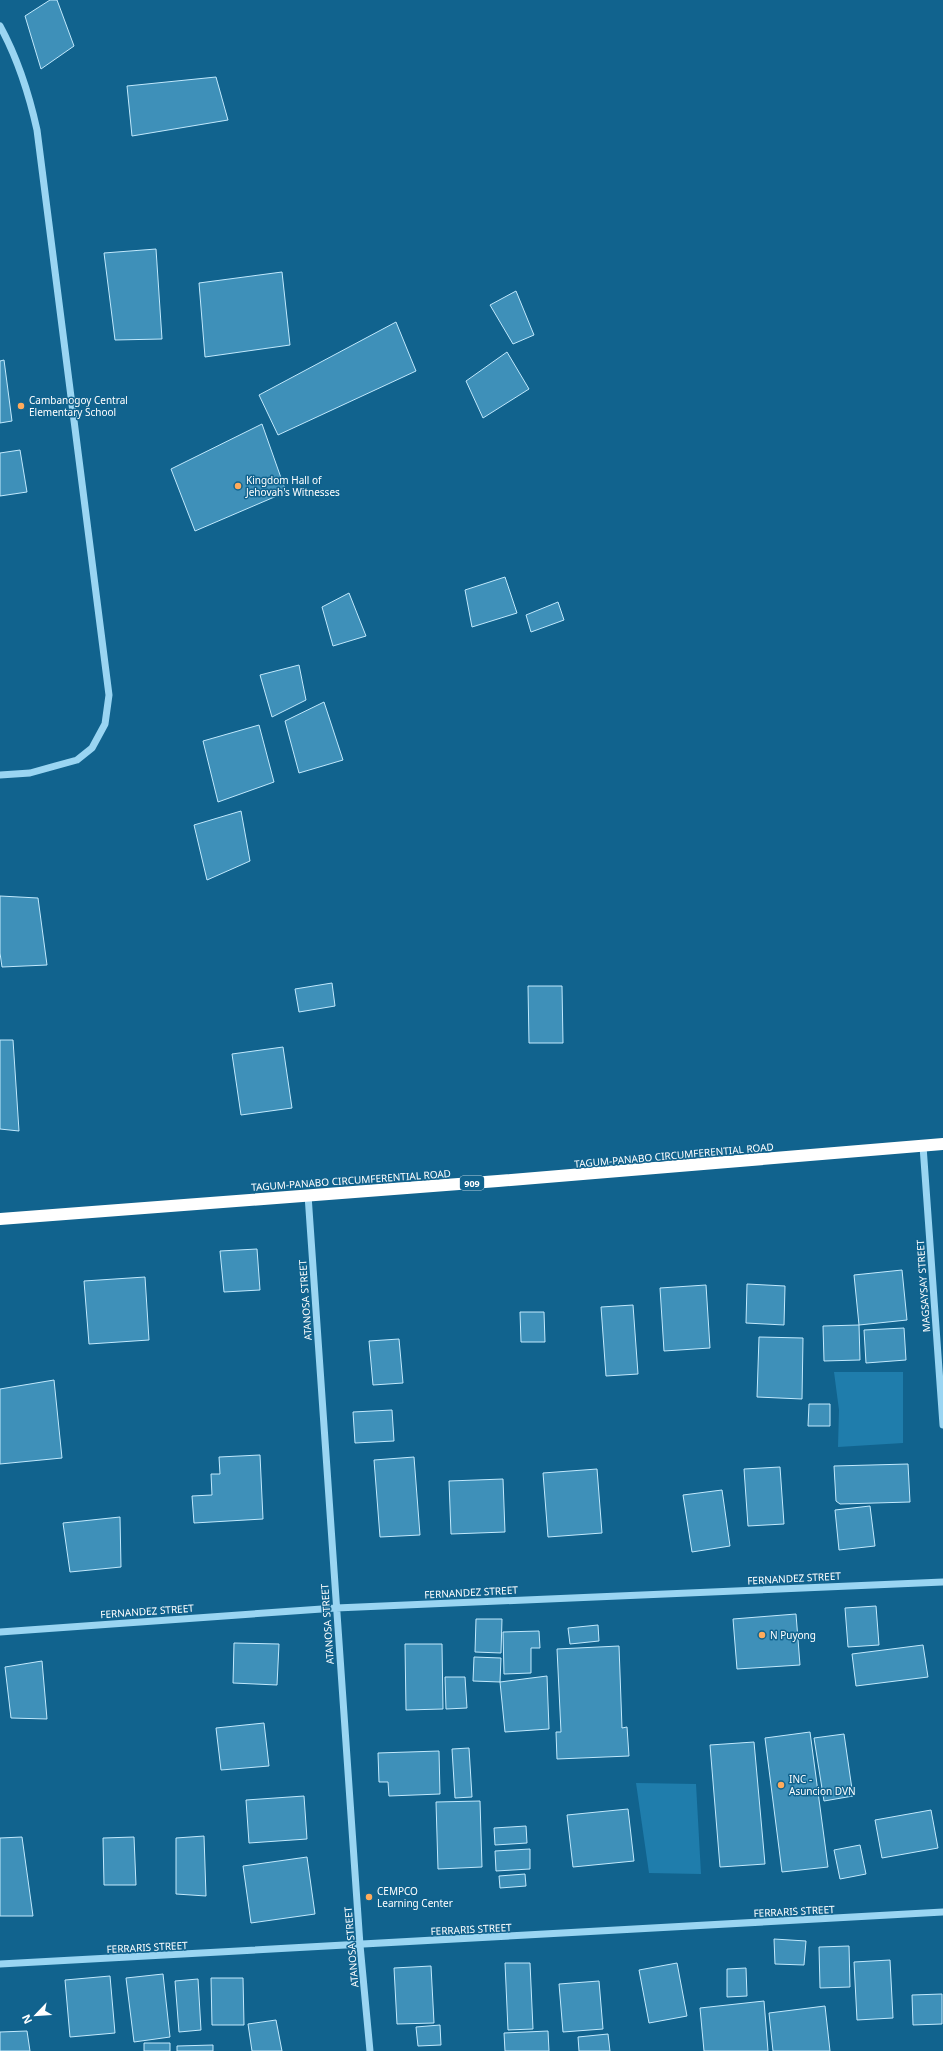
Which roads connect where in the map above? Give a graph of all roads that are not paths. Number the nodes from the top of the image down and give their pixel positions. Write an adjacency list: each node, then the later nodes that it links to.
1 (0, 26): 2 (street)
2 (0, 776)
3 (943, 1144): 4 (highway, TAGUM-PANABO CIRCUMFERENTIAL ROAD / 909)
4 (923, 1146): 5 (highway, TAGUM-PANABO CIRCUMFERENTIAL ROAD / 909); 7 (street, MAGSAYSAY STREET)
5 (308, 1195): 6 (highway, TAGUM-PANABO CIRCUMFERENTIAL ROAD / 909); 9 (street, ATANOSA STREET)
6 (0, 1219)
7 (943, 1425)
8 (943, 1582): 9 (street, FERNANDEZ STREET)
9 (336, 1608): 10 (street, FERNANDEZ STREET); 12 (street, ATANOSA STREET)
10 (0, 1632)
11 (943, 1912): 12 (street, FERRARIS STREET)
12 (360, 1945): 13 (street, FERRARIS STREET); 14 (street, ATANOSA STREET)
13 (0, 1964)
14 (370, 2051)

